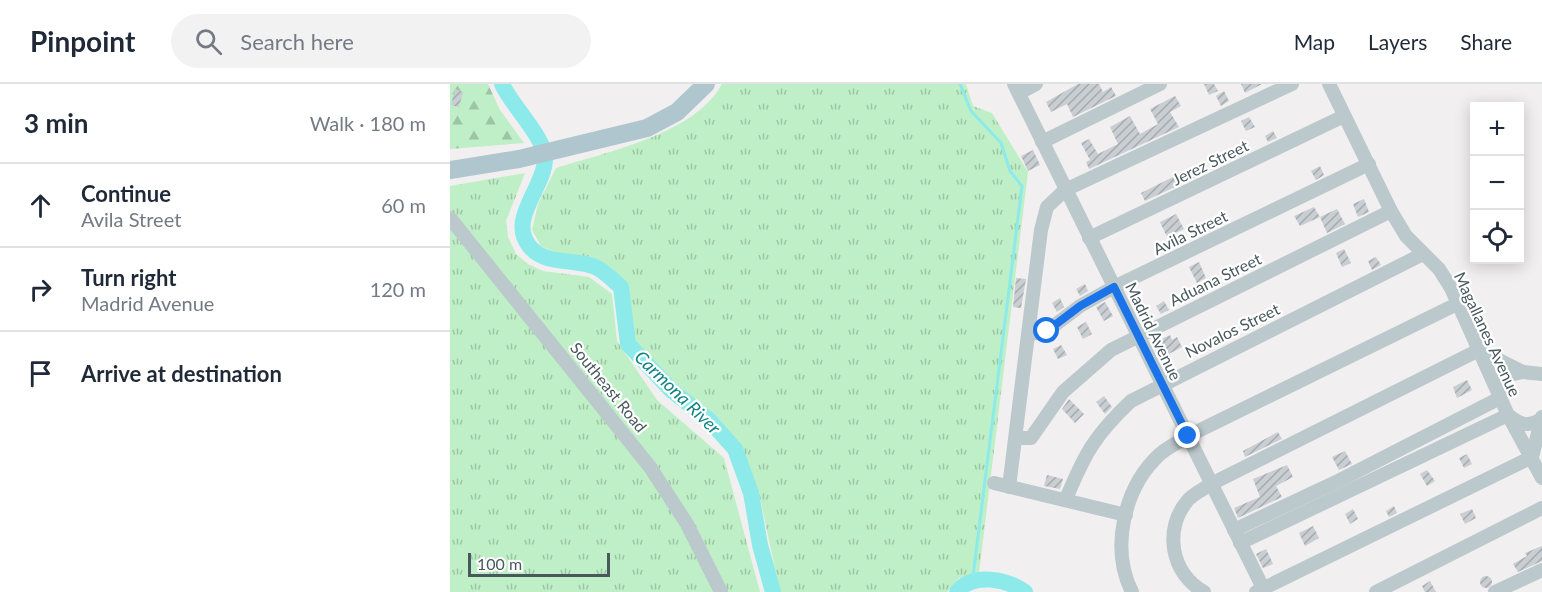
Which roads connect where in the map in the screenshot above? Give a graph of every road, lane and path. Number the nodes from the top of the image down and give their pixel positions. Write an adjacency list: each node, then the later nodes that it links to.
1 (706, 84): 10 (main road)
2 (1036, 84): 6 (street)
3 (1160, 84): 8 (street)
4 (1292, 84): 11 (street)
5 (1329, 84): 7 (street, Magallanes Avenue)
6 (1016, 88): 8 (street, Madrid Avenue)
7 (1344, 116): 9 (street, Magallanes Avenue); 14 (street, Jerez Street)
8 (1042, 142): 11 (street, Madrid Avenue)
9 (1368, 164): 12 (street, Magallanes Avenue); 16 (street, Avila Street)
10 (450, 170)
11 (1065, 190): 14 (street, Madrid Avenue); 18 (street)
12 (1391, 211): 15 (street, Magallanes Avenue); 19 (street, Aduana Street)
13 (450, 218): 42 (street, Southeast Road)
14 (1089, 238): 16 (street, Madrid Avenue)
15 (1424, 254): 17 (street, Magallanes Avenue); 23 (street, Novalos Street)
16 (1114, 287): 18 (street, Avila Street); 19 (street, Madrid Avenue)
17 (1457, 304): 20 (street, Magallanes Avenue); 27 (street)
18 (1029, 334): 28 (street)
19 (1137, 336): 23 (street, Madrid Avenue); 28 (street, Aduana Street)
20 (1479, 350): 21 (street); 24 (street, Magallanes Avenue); 32 (street)
21 (1523, 372): 22 (street); 24 (street)
22 (1542, 374)
23 (1161, 384): 27 (street, Madrid Avenue); 35 (street, Novalos Street)
24 (1500, 398): 25 (street, Magallanes Avenue); 33 (street)
25 (1508, 415): 26 (street); 29 (street, Magallanes Avenue); 33 (street)
26 (1542, 418): 29 (street)
27 (1188, 436): 32 (street, Madrid Avenue); 37 (street)
28 (1016, 438): 34 (street)
29 (1532, 457): 30 (street, Magallanes Avenue); 41 (street)
30 (1542, 478)
31 (994, 483): 34 (street)
32 (1211, 484): 38 (street, Madrid Avenue); 44 (street)
33 (1343, 486): 38 (street); 39 (street)
34 (1009, 487): 35 (street)
35 (1066, 499): 37 (street)
36 (1542, 508): 45 (street)
37 (1126, 515): 43 (street)
38 (1234, 530): 39 (street, Madrid Avenue)
39 (1240, 543): 41 (street, Madrid Avenue)
40 (1542, 570): 46 (street)
41 (1262, 591)
42 (721, 592)
43 (1132, 592)
44 (1204, 592)
45 (1376, 592)
46 (1495, 592)

